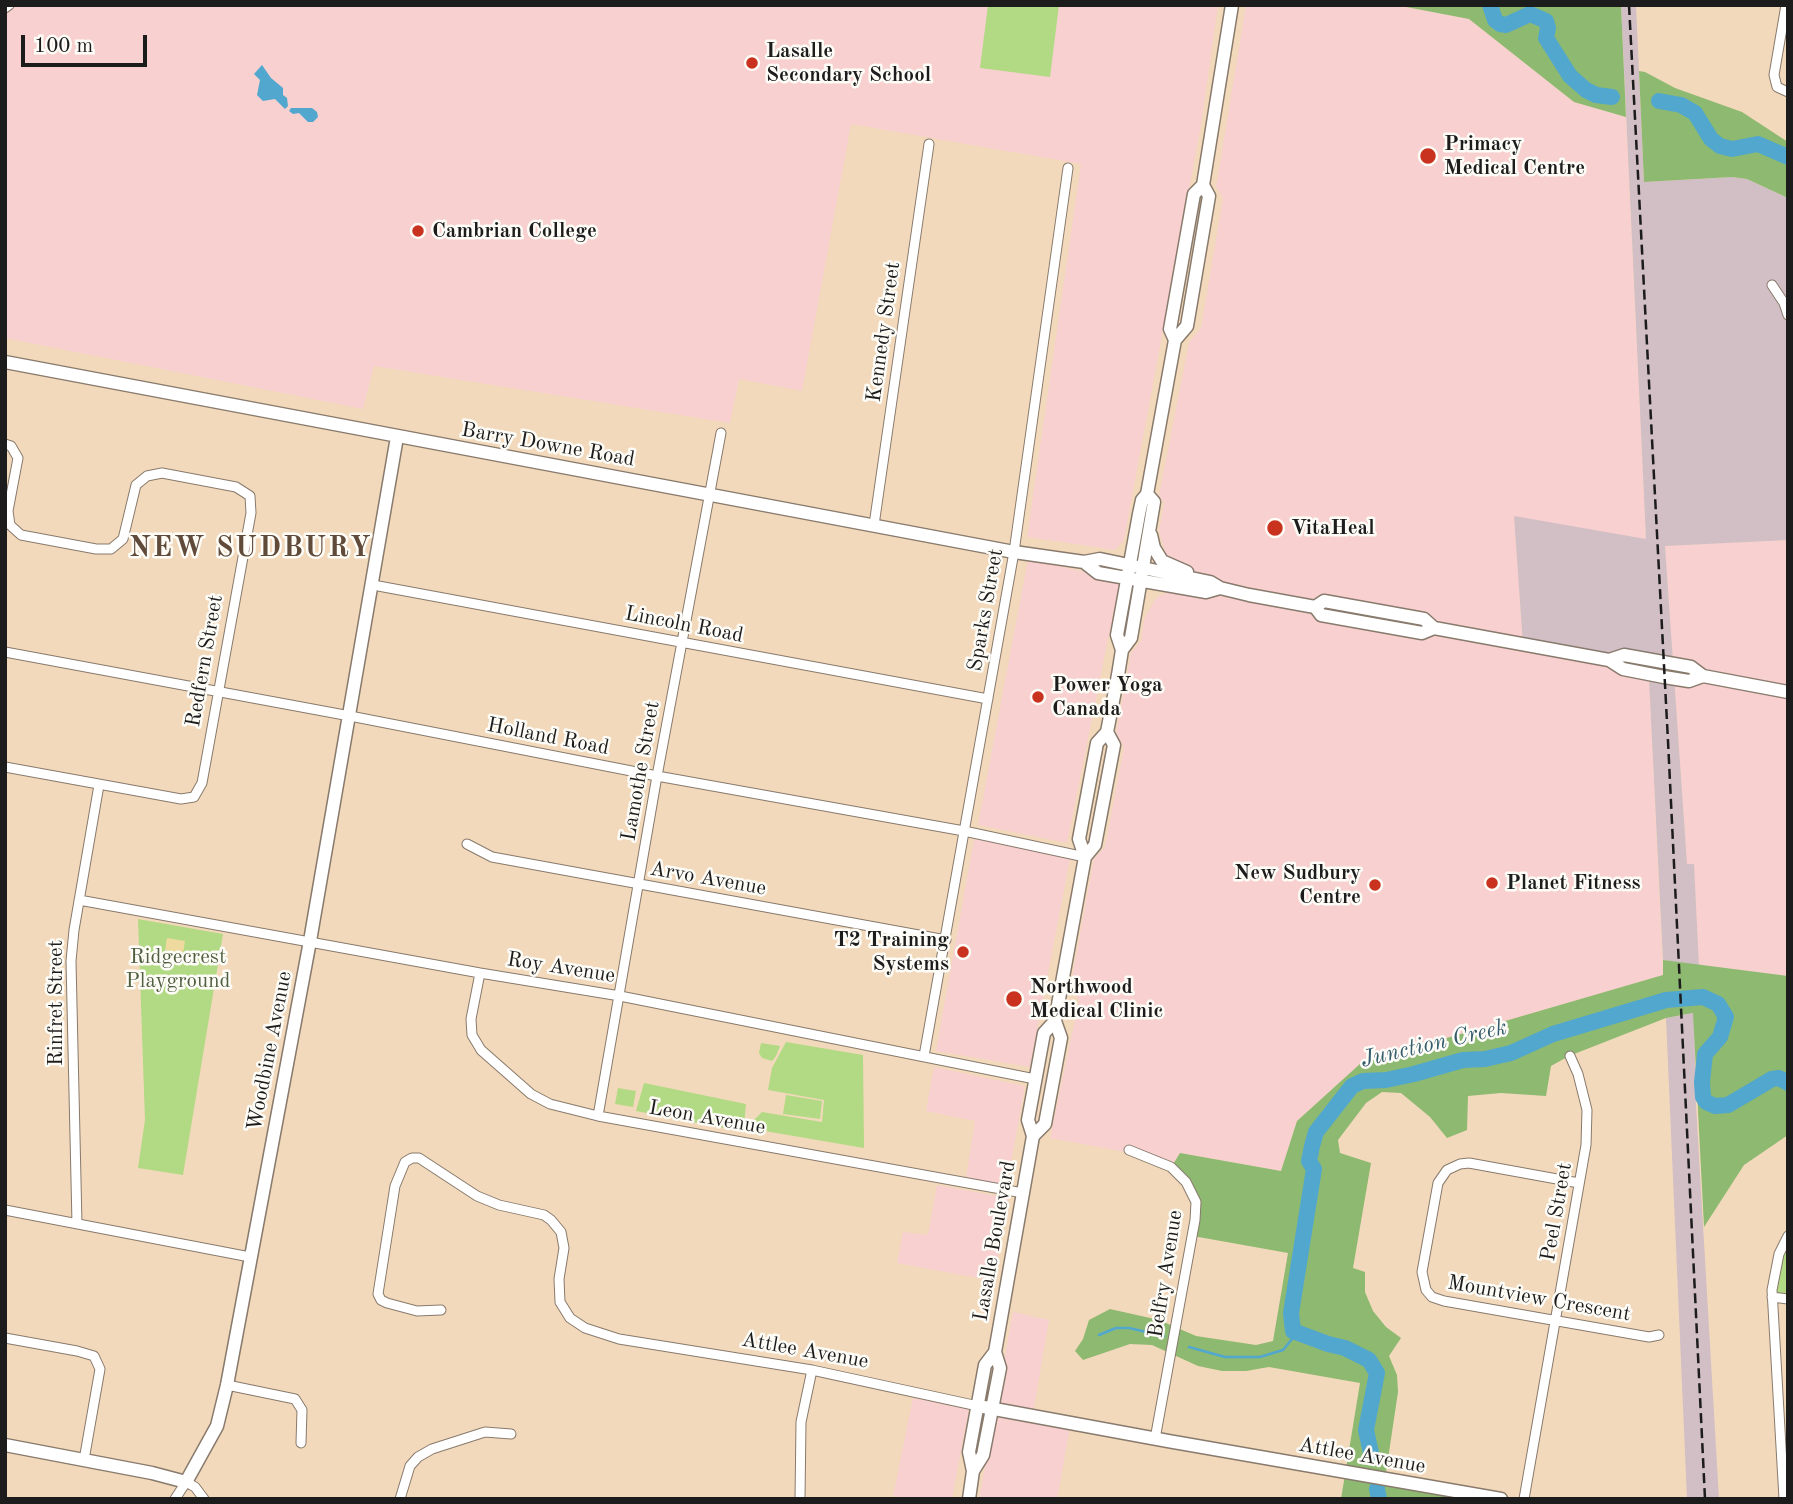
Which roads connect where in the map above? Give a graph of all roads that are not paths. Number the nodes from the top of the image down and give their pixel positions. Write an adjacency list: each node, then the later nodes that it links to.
1 (1232, 5): 13 (main road, Lasalle Boulevard)
2 (1786, 5): 3 (street)
3 (1788, 92)
4 (929, 144): 14 (street, Kennedy Street)
5 (1068, 168): 16 (street, Sparks Street)
6 (1772, 285): 7 (street)
7 (1788, 315)
8 (5, 362): 10 (main road, Barry Downe Road)
9 (721, 433): 12 (street, Lamothe Street)
10 (397, 437): 12 (main road, Barry Downe Road); 21 (main road, Woodbine Avenue)
11 (5, 444): 27 (street, Redfern Street)
12 (710, 494): 14 (main road, Barry Downe Road); 24 (street, Lamothe Street)
13 (1147, 494): 15 (main road, Lasalle Boulevard); 17 (main road, Lasalle Boulevard)
14 (874, 525): 16 (main road, Barry Downe Road)
15 (1150, 529): 18 (main road, Lasalle Boulevard); 19 (main road)
16 (1014, 552): 17 (main road, Barry Downe Road); 29 (street, Sparks Street)
17 (1128, 572): 18 (main road, Barry Downe Road); 25 (main road, Lasalle Boulevard)
18 (1142, 575): 19 (main road, Barry Downe Road); 20 (main road, Barry Downe Road); 23 (main road, Lasalle Boulevard)
19 (1202, 580): 22 (main road, Barry Downe Road)
20 (1165, 585): 22 (main road, Barry Downe Road); 23 (main road)
21 (373, 586): 24 (street, Lincoln Road); 30 (main road, Woodbine Avenue)
22 (1220, 588): 28 (main road, Barry Downe Road)
23 (1135, 616): 25 (main road, Lasalle Boulevard)
24 (682, 643): 29 (street, Lincoln Road); 32 (street, Lamothe Street)
25 (1122, 650): 36 (main road, Lasalle Boulevard)
26 (5, 652): 27 (street, Holland Road)
27 (217, 691): 30 (street, Holland Road); 33 (street, Redfern Street)
28 (1788, 692)
29 (988, 699): 34 (street, Sparks Street)
30 (350, 716): 32 (street, Holland Road); 40 (main road, Woodbine Avenue)
31 (5, 767): 33 (street)
32 (657, 776): 34 (street, Holland Road); 37 (street, Lamothe Street)
33 (99, 785): 38 (street, Rinfret Street)
34 (964, 831): 36 (street, Holland Road); 39 (street, Sparks Street)
35 (467, 844): 37 (street, Arvo Avenue)
36 (1085, 857): 43 (main road, Lasalle Boulevard)
37 (639, 884): 39 (street, Arvo Avenue); 42 (street, Lamothe Street)
38 (79, 900): 40 (street, Roy Avenue); 53 (street, Rinfret Street)
39 (946, 940): 44 (street, Sparks Street)
40 (310, 941): 41 (street, Roy Avenue); 55 (main road, Woodbine Avenue)
41 (480, 973): 42 (street, Roy Avenue); 47 (street, Leon Avenue)
42 (620, 996): 44 (street, Roy Avenue); 47 (street, Lamothe Street)
43 (1055, 1021): 46 (main road, Lasalle Boulevard); 48 (main road, Lasalle Boulevard)
44 (924, 1056): 46 (street, Roy Avenue)
45 (1570, 1056): 50 (street, Peel Street)
46 (1035, 1079): 48 (main road, Lasalle Boulevard)
47 (598, 1116): 51 (street, Leon Avenue)
48 (1033, 1136): 51 (main road, Lasalle Boulevard)
49 (1129, 1150): 69 (street, Belfry Avenue)
50 (1579, 1183): 59 (street, Peel Street); 59 (street, Mountview Crescent)
51 (1023, 1194): 62 (main road, Lasalle Boulevard)
52 (5, 1210): 53 (street)
53 (77, 1224): 55 (street)
54 (1788, 1236): 56 (street)
55 (250, 1257): 64 (main road, Woodbine Avenue)
56 (1772, 1297): 57 (street); 67 (street)
57 (1788, 1299)
58 (441, 1310): 63 (street, Attlee Avenue)
59 (1556, 1322): 60 (street, Mountview Crescent); 81 (street, Peel Street)
60 (1658, 1335)
61 (5, 1338): 72 (street)
62 (995, 1352): 65 (main road, Lasalle Boulevard); 66 (main road, Lasalle Boulevard)
63 (812, 1370): 65 (street, Attlee Avenue); 78 (street)
64 (227, 1385): 70 (street); 74 (main road, Woodbine Avenue)
65 (978, 1406): 66 (main road, Attlee Avenue); 73 (main road, Lasalle Boulevard)
66 (992, 1408): 69 (main road, Attlee Avenue); 73 (main road, Lasalle Boulevard)
67 (1784, 1422): 82 (street)
68 (511, 1434): 77 (street)
69 (1155, 1439): 80 (main road, Attlee Avenue)
70 (301, 1443)
71 (5, 1445): 72 (main road)
72 (84, 1460): 74 (main road)
73 (974, 1471): 79 (main road, Lasalle Boulevard)
74 (186, 1482): 75 (street); 76 (street)
75 (175, 1499)
76 (204, 1499)
77 (400, 1499)
78 (800, 1499)
79 (969, 1499)
80 (1501, 1499)
81 (1524, 1499)
82 (1784, 1499)

